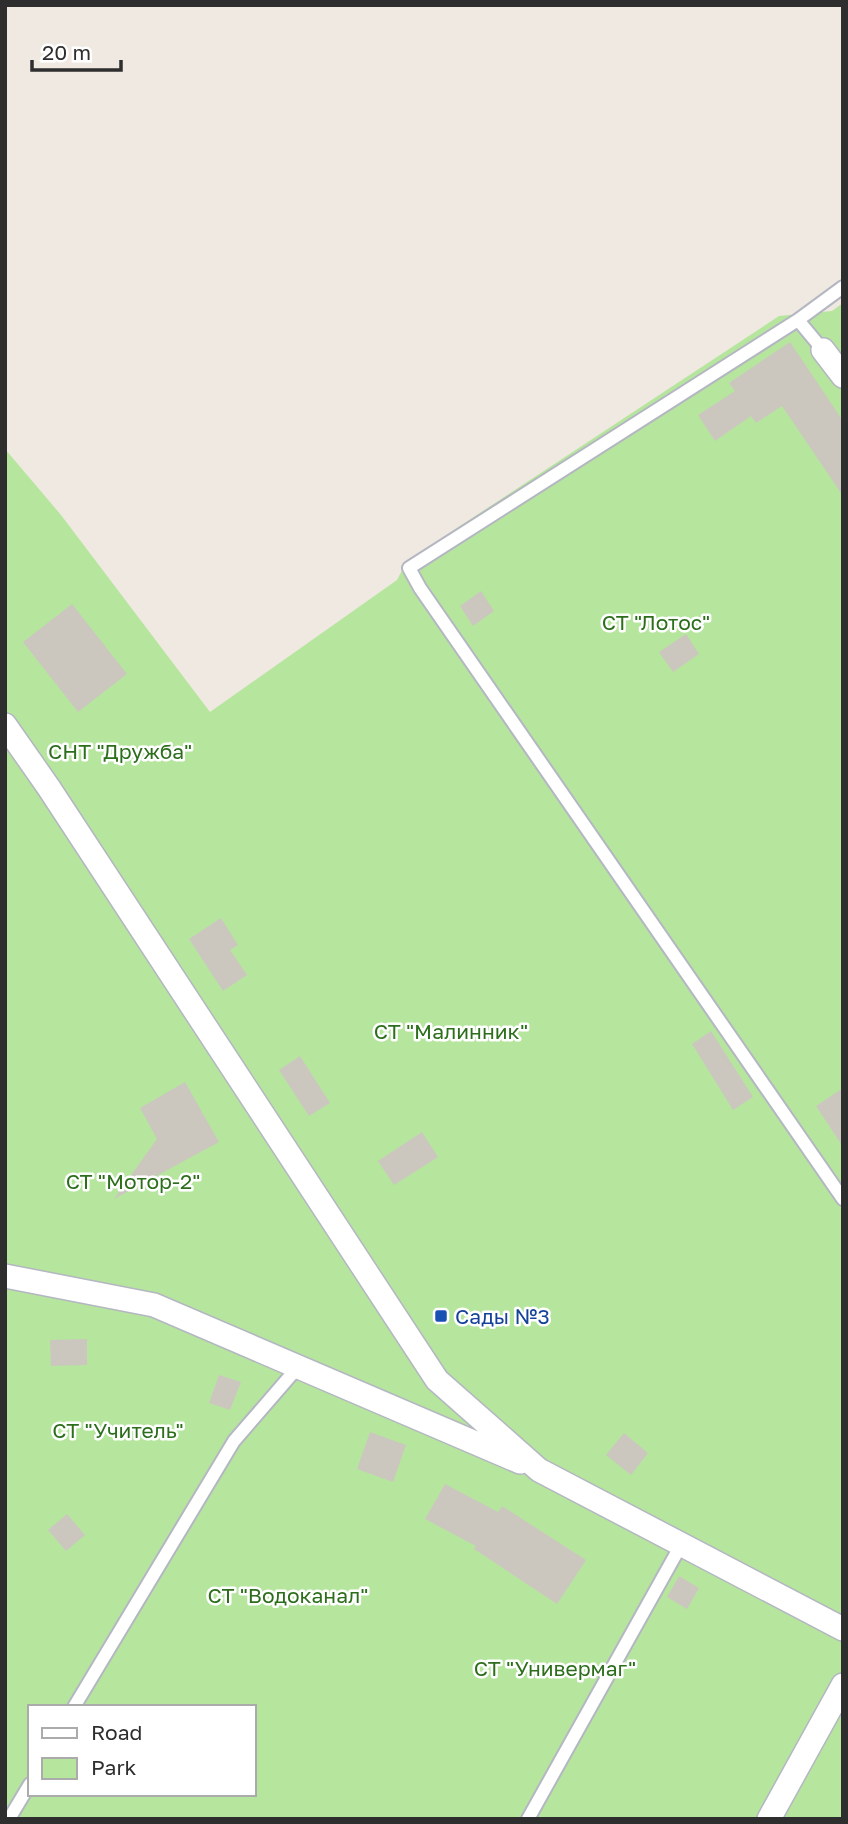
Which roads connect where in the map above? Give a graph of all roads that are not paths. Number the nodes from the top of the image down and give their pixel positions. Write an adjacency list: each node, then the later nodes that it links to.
1 (843, 287): 2 (lane)
2 (798, 320): 3 (lane); 6 (lane)
3 (822, 350): 4 (street)
4 (843, 376)
5 (5, 725): 9 (street)
6 (843, 1199)
7 (5, 1276): 8 (street)
8 (298, 1367): 9 (street); 13 (lane)
9 (539, 1470): 10 (street)
10 (681, 1545): 11 (street); 16 (lane)
11 (843, 1629)
12 (843, 1685): 17 (street)
13 (75, 1705)
14 (28, 1787): 15 (lane)
15 (9, 1819)
16 (528, 1819)
17 (769, 1819)

